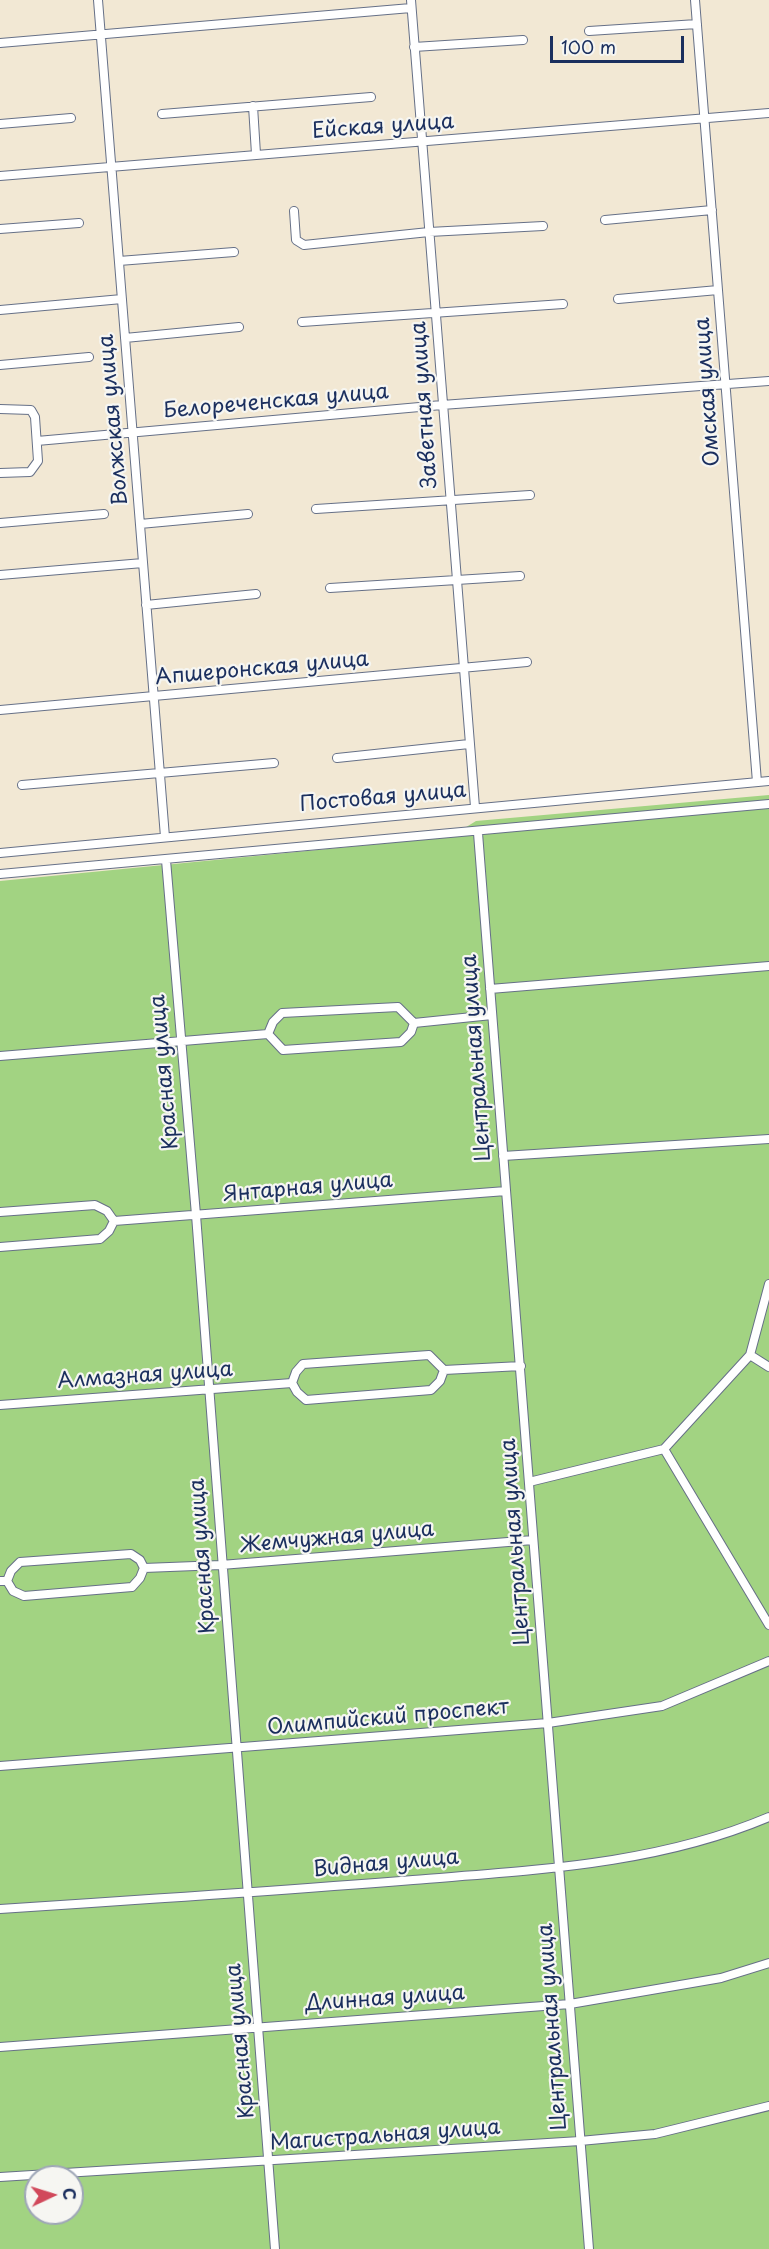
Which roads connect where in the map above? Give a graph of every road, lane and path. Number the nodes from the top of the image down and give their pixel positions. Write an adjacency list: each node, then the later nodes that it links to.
1 (98, 0): 6 (street, Волжская улица)
2 (695, 0): 4 (street, Омская улица)
3 (411, 4): 6 (street); 9 (street, Заветная улица)
4 (697, 24): 5 (street); 15 (street, Омская улица)
5 (589, 31)
6 (101, 35): 8 (street); 19 (street, Волжская улица)
7 (523, 40): 9 (street)
8 (0, 43)
9 (414, 47): 17 (street, Заветная улица)
10 (371, 97): 11 (street)
11 (253, 106): 13 (street); 18 (street)
12 (769, 113): 15 (street, Ейская улица)
13 (162, 114)
14 (71, 118): 16 (street)
15 (704, 119): 17 (street, Ейская улица); 21 (street, Омская улица)
16 (0, 124)
17 (422, 142): 18 (street, Ейская улица); 27 (street, Заветная улица)
18 (256, 154): 19 (street, Ейская улица)
19 (111, 166): 20 (street, Ейская улица); 29 (street, Волжская улица)
20 (0, 176)
21 (712, 210): 23 (street); 30 (street, Омская улица)
22 (294, 211): 27 (street)
23 (605, 220)
24 (79, 223): 26 (street)
25 (543, 226): 27 (street)
26 (0, 229)
27 (429, 232): 35 (street, Заветная улица)
28 (234, 252): 29 (street)
29 (119, 261): 31 (street, Волжская улица)
30 (718, 290): 32 (street); 42 (street, Омская улица)
31 (122, 299): 34 (street); 38 (street, Волжская улица)
32 (618, 299)
33 (563, 304): 35 (street)
34 (0, 310)
35 (436, 312): 36 (street); 43 (street, Заветная улица)
36 (302, 322)
37 (239, 327): 38 (street)
38 (125, 338): 45 (street, Волжская улица)
39 (89, 357): 40 (street)
40 (0, 365)
41 (769, 381): 42 (street, Белореченская улица)
42 (724, 385): 43 (street, Белореченская улица); 71 (street, Омская улица)
43 (442, 405): 45 (street, Белореченская улица); 49 (street, Заветная улица)
44 (0, 409): 46 (street)
45 (133, 433): 46 (street, Белореченская улица); 54 (street, Волжская улица)
46 (37, 441): 47 (street)
47 (0, 473)
48 (530, 495): 49 (street)
49 (451, 502): 50 (street); 58 (street, Заветная улица)
50 (316, 509)
51 (104, 514): 53 (street)
52 (248, 514): 54 (street)
53 (0, 523)
54 (140, 524): 55 (street, Волжская улица)
55 (143, 563): 56 (street); 61 (street, Волжская улица)
56 (0, 575)
57 (520, 576): 58 (street)
58 (456, 582): 59 (street); 63 (street, Заветная улица)
59 (330, 588)
60 (256, 594): 61 (street)
61 (146, 605): 64 (street, Волжская улица)
62 (527, 662): 63 (street, Апшеронская улица)
63 (462, 669): 64 (street, Апшеронская улица); 66 (street, Заветная улица)
64 (154, 697): 65 (street, Апшеронская улица); 69 (street, Волжская улица)
65 (0, 710)
66 (469, 744): 67 (street); 74 (street, Заветная улица)
67 (337, 759)
68 (274, 763): 69 (street)
69 (160, 772): 72 (street); 76 (street, Волжская улица)
70 (769, 781): 71 (street, Постовая улица)
71 (757, 782): 74 (street, Постовая улица)
72 (22, 785)
73 (769, 804): 75 (street, Постовая улица)
74 (475, 807): 76 (street, Постовая улица)
75 (478, 833): 78 (street, Постовая улица); 81 (street, Центральная улица)
76 (165, 837): 77 (street, Постовая улица)
77 (0, 854)
78 (166, 860): 79 (street, Постовая улица); 85 (street, Красная улица)
79 (0, 874)
80 (769, 966): 81 (street)
81 (490, 989): 82 (street, Центральная улица)
82 (492, 1015): 83 (street); 88 (street, Центральная улица)
83 (414, 1023): 84 (street); 84 (street)
84 (268, 1034): 85 (street)
85 (180, 1042): 86 (street); 91 (street, Красная улица)
86 (0, 1056)
87 (769, 1139): 88 (street)
88 (503, 1156): 89 (street, Центральная улица)
89 (506, 1191): 91 (street, Янтарная улица); 96 (street, Центральная улица)
90 (0, 1212): 92 (street)
91 (196, 1215): 92 (street, Янтарная улица); 100 (street, Красная улица)
92 (114, 1221): 93 (street)
93 (0, 1247)
94 (769, 1284): 95 (street)
95 (750, 1355): 97 (street); 102 (street)
96 (521, 1366): 98 (street); 103 (street, Центральная улица)
97 (769, 1367)
98 (444, 1370): 99 (street); 99 (street)
99 (292, 1383): 100 (street, Алмазная улица)
100 (208, 1390): 101 (street, Алмазная улица); 105 (street, Красная улица)
101 (0, 1405)
102 (664, 1449): 103 (street); 108 (street)
103 (529, 1482): 104 (street, Центральная улица)
104 (533, 1540): 105 (street, Жемчужная улица); 110 (street, Центральная улица)
105 (221, 1565): 106 (street, Жемчужная улица); 111 (street, Красная улица)
106 (144, 1568): 107 (street); 107 (street)
107 (3, 1581)
108 (769, 1625)
109 (769, 1661): 110 (street, Олимпийский проспект)
110 (548, 1723): 111 (street, Олимпийский проспект); 114 (street, Центральная улица)
111 (236, 1749): 112 (street, Олимпийский проспект); 115 (street, Красная улица)
112 (0, 1766)
113 (769, 1817): 114 (street, Видная улица)
114 (559, 1868): 115 (street, Видная улица); 118 (street, Центральная улица)
115 (247, 1894): 116 (street, Видная улица); 119 (street, Красная улица)
116 (0, 1909)
117 (769, 1963): 118 (street, Длинная улица)
118 (570, 2004): 119 (street, Длинная улица); 122 (street, Центральная улица)
119 (258, 2026): 120 (street, Длинная улица); 123 (street, Красная улица)
120 (0, 2047)
121 (769, 2106): 122 (street, Магистральная улица)
122 (580, 2141): 123 (street, Магистральная улица); 126 (street, Центральная улица)
123 (268, 2161): 124 (street, Магистральная улица); 125 (street, Красная улица)
124 (0, 2177)
125 (275, 2249)
126 (589, 2249)

